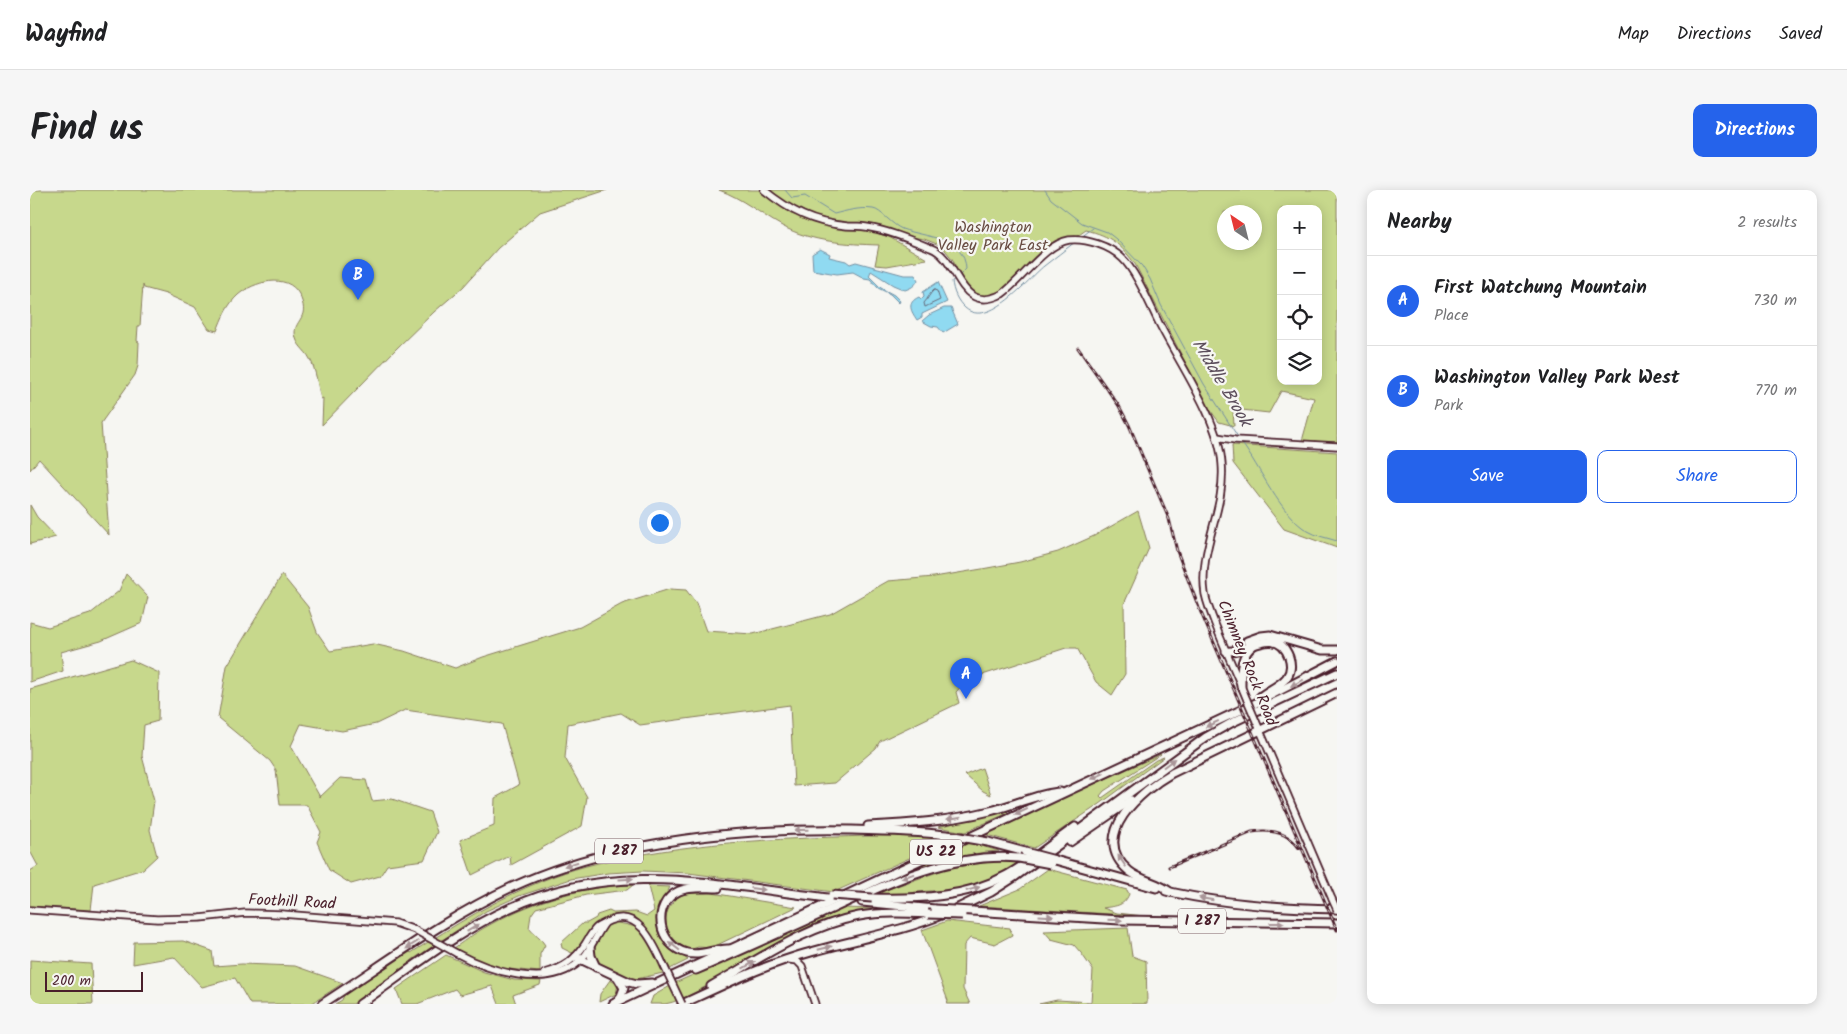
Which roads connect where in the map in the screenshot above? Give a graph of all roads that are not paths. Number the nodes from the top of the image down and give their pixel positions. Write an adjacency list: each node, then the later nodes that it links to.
1 (764, 190): 2 (street, Chimney Rock Road)
2 (1217, 436): 3 (street); 6 (street, Chimney Rock Road)
3 (1337, 446)
4 (1259, 642): 6 (highway); 9 (highway); 11 (highway)
5 (1337, 650): 6 (highway)
6 (1226, 651): 9 (street, Chimney Rock Road)
7 (1337, 661): 11 (highway, US 22, one-way to 11)
8 (1337, 673): 15 (highway, one-way to 8)
9 (1241, 686): 12 (street, Chimney Rock Road, bridge)
10 (1337, 693): 12 (highway)
11 (1256, 703): 14 (highway, US 22, one-way to 14)
12 (1260, 730): 13 (highway); 22 (street, Chimney Rock Road, bridge)
13 (1154, 784): 17 (highway); 20 (highway, one-way to 13)
14 (1065, 792): 16 (highway, one-way to 16); 28 (highway, US 22, one-way to 28)
15 (1130, 792): 17 (highway); 21 (highway, one-way to 15, bridge)
16 (827, 829): 18 (highway, I 287, bridge); 38 (highway, I 287, one-way to 38)
17 (1048, 853): 29 (highway, one-way to 17)
18 (1053, 862): 20 (highway, I 287); 36 (highway, one-way to 36, bridge)
19 (731, 886): 21 (highway, I 287, one-way to 21); 28 (highway, one-way to 19); 39 (highway, I 287, one-way to 19)
20 (1170, 892): 22 (highway, I 287, one-way to 20)
21 (830, 896): 24 (highway, I 287, bridge)
22 (1337, 909)
23 (30, 910): 30 (street, Foothill Road, bridge)
24 (994, 913): 26 (highway, I 287, one-way to 26); 37 (highway, one-way to 24, bridge)
25 (605, 923): 27 (street, Foothill Road); 30 (street, Foothill Road); 41 (street, bridge)
26 (1337, 923)
27 (590, 947): 30 (street, Foothill Road); 33 (highway)
28 (730, 949): 35 (highway, US 22)
29 (809, 952): 31 (highway); 32 (street)
30 (578, 958): 33 (highway)
31 (783, 961): 32 (street); 37 (highway)
32 (802, 966): 42 (street)
33 (596, 967): 34 (highway)
34 (618, 978): 35 (highway); 40 (highway)
35 (658, 983): 36 (highway, US 22)
36 (629, 996): 40 (highway, US 22)
37 (692, 999): 41 (highway)
38 (322, 1004)
39 (360, 1004)
40 (613, 1004)
41 (682, 1004)
42 (815, 1004)

